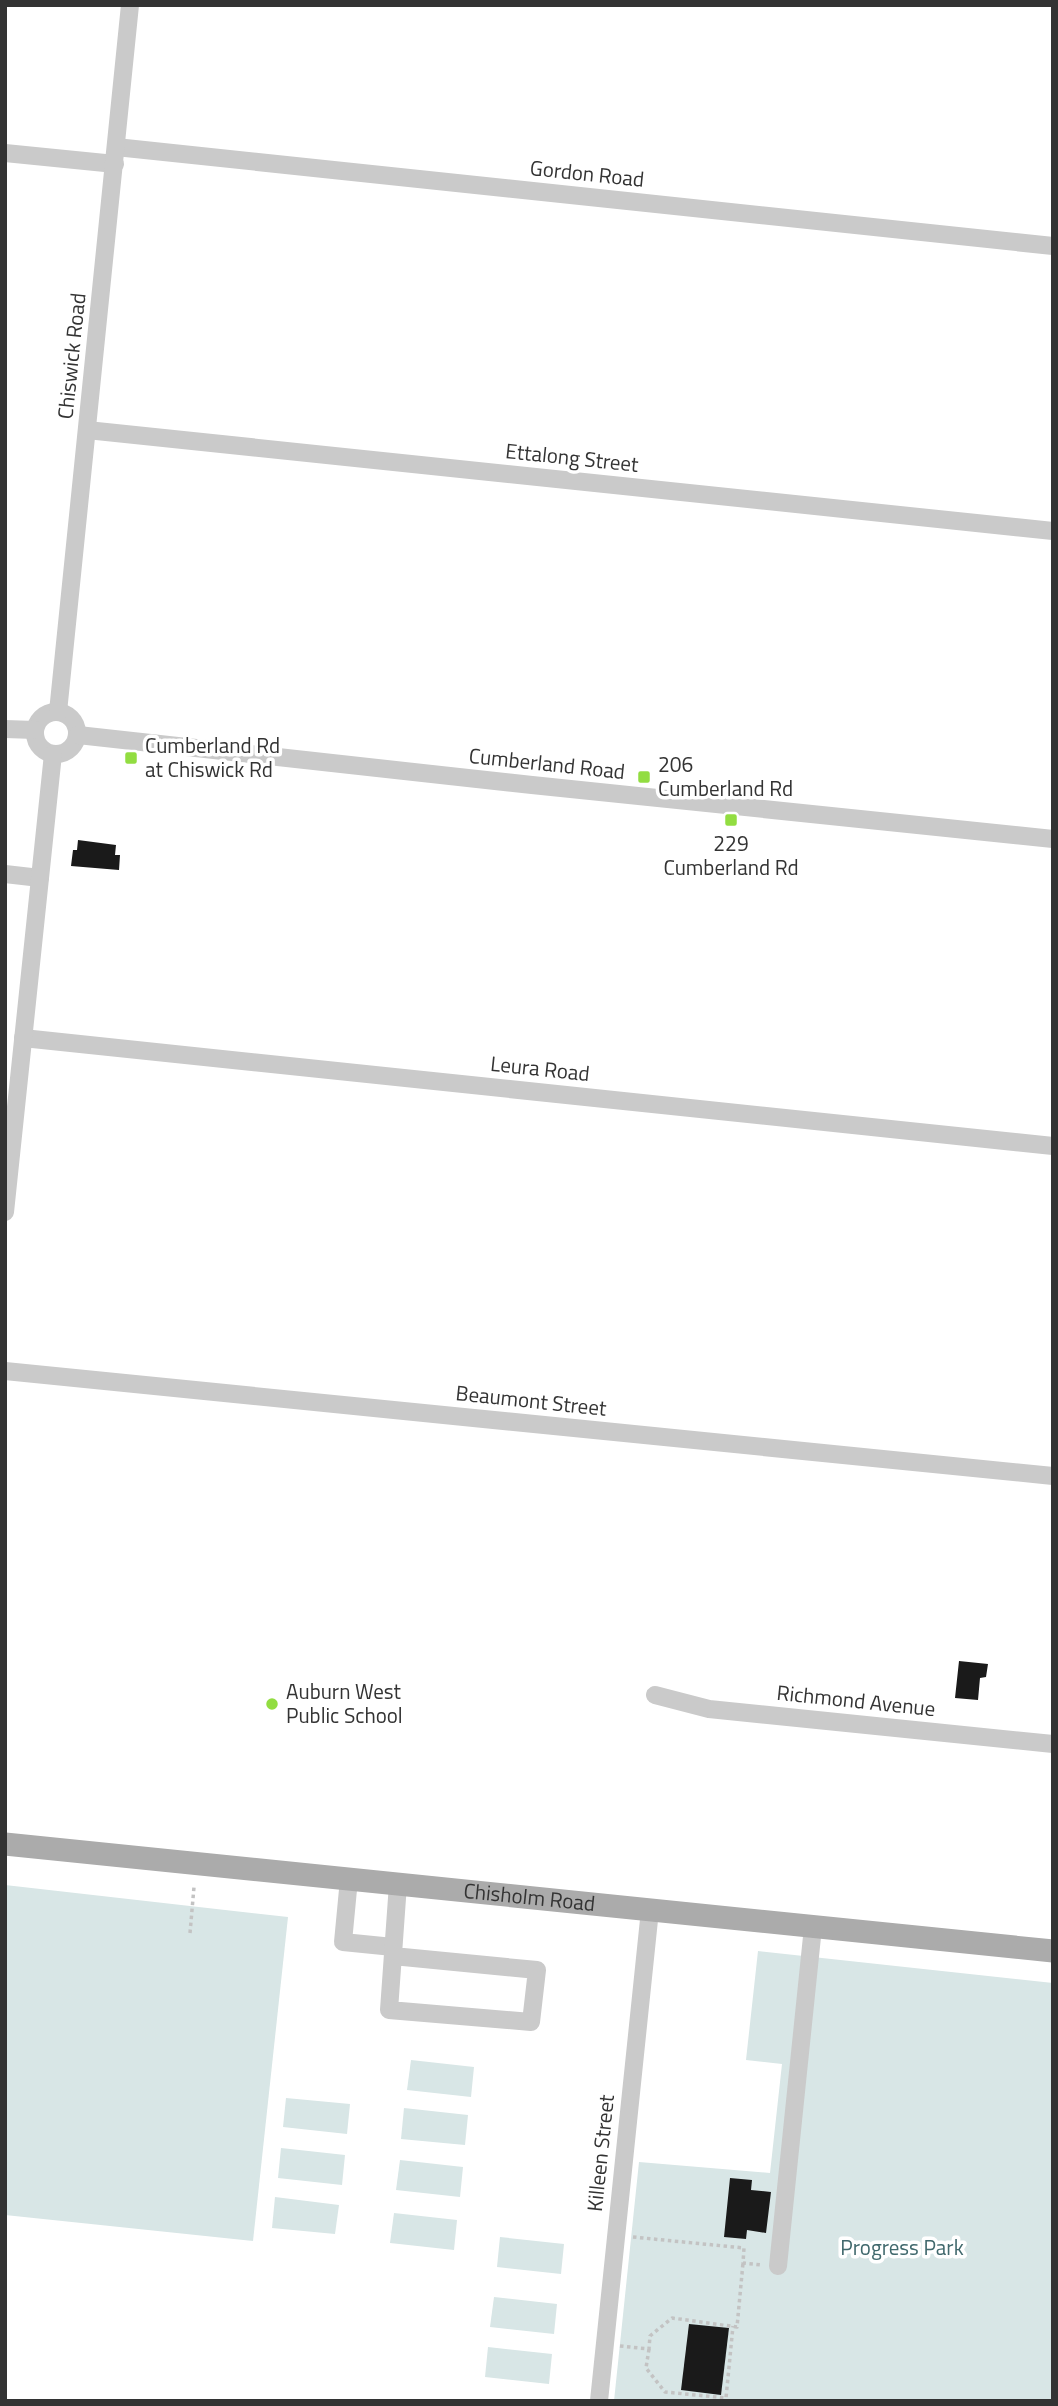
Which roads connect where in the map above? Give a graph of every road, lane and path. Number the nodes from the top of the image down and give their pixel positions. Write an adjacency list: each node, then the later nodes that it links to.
1 (130, 5): 3 (street, Chiswick Road)
2 (5, 153): 3 (street, Gordon Road)
3 (116, 156): 4 (street, Gordon Road); 5 (street, Chiswick Road)
4 (1053, 246)
5 (87, 430): 6 (street, Ettalong Street); 7 (street, Chiswick Road)
6 (1053, 531)
7 (58, 712): 9 (street); 10 (street)
8 (5, 729): 9 (street)
9 (35, 730): 11 (street)
10 (78, 734): 11 (street); 12 (street, Cumberland Road)
11 (53, 754): 14 (street)
12 (1053, 839)
13 (5, 874): 14 (street)
14 (40, 878): 15 (street)
15 (23, 1038): 16 (street, Leura Road); 17 (street)
16 (1053, 1146)
17 (5, 1212)
18 (5, 1371): 19 (street, Beaumont Street)
19 (1053, 1476)
20 (655, 1695): 21 (street, Richmond Avenue)
21 (1053, 1744)
22 (5, 1843): 23 (main road, Chisholm Road)
23 (349, 1879): 24 (main road, Chisholm Road); 30 (street)
24 (398, 1884): 26 (main road, Chisholm Road); 30 (street)
25 (194, 1887): 28 (path)
26 (650, 1910): 27 (main road, Chisholm Road); 31 (street, Killeen Street)
27 (813, 1927): 29 (main road, Chisholm Road); 33 (street)
28 (190, 1933)
29 (1053, 1951)
30 (393, 1952): 30 (street)
31 (616, 2235): 32 (path); 35 (street, Killeen Street)
32 (743, 2263): 33 (path); 34 (path)
33 (778, 2266)
34 (733, 2326): 36 (path); 36 (path)
35 (604, 2345): 36 (path); 37 (street, Killeen Street)
36 (649, 2349)
37 (598, 2401)

